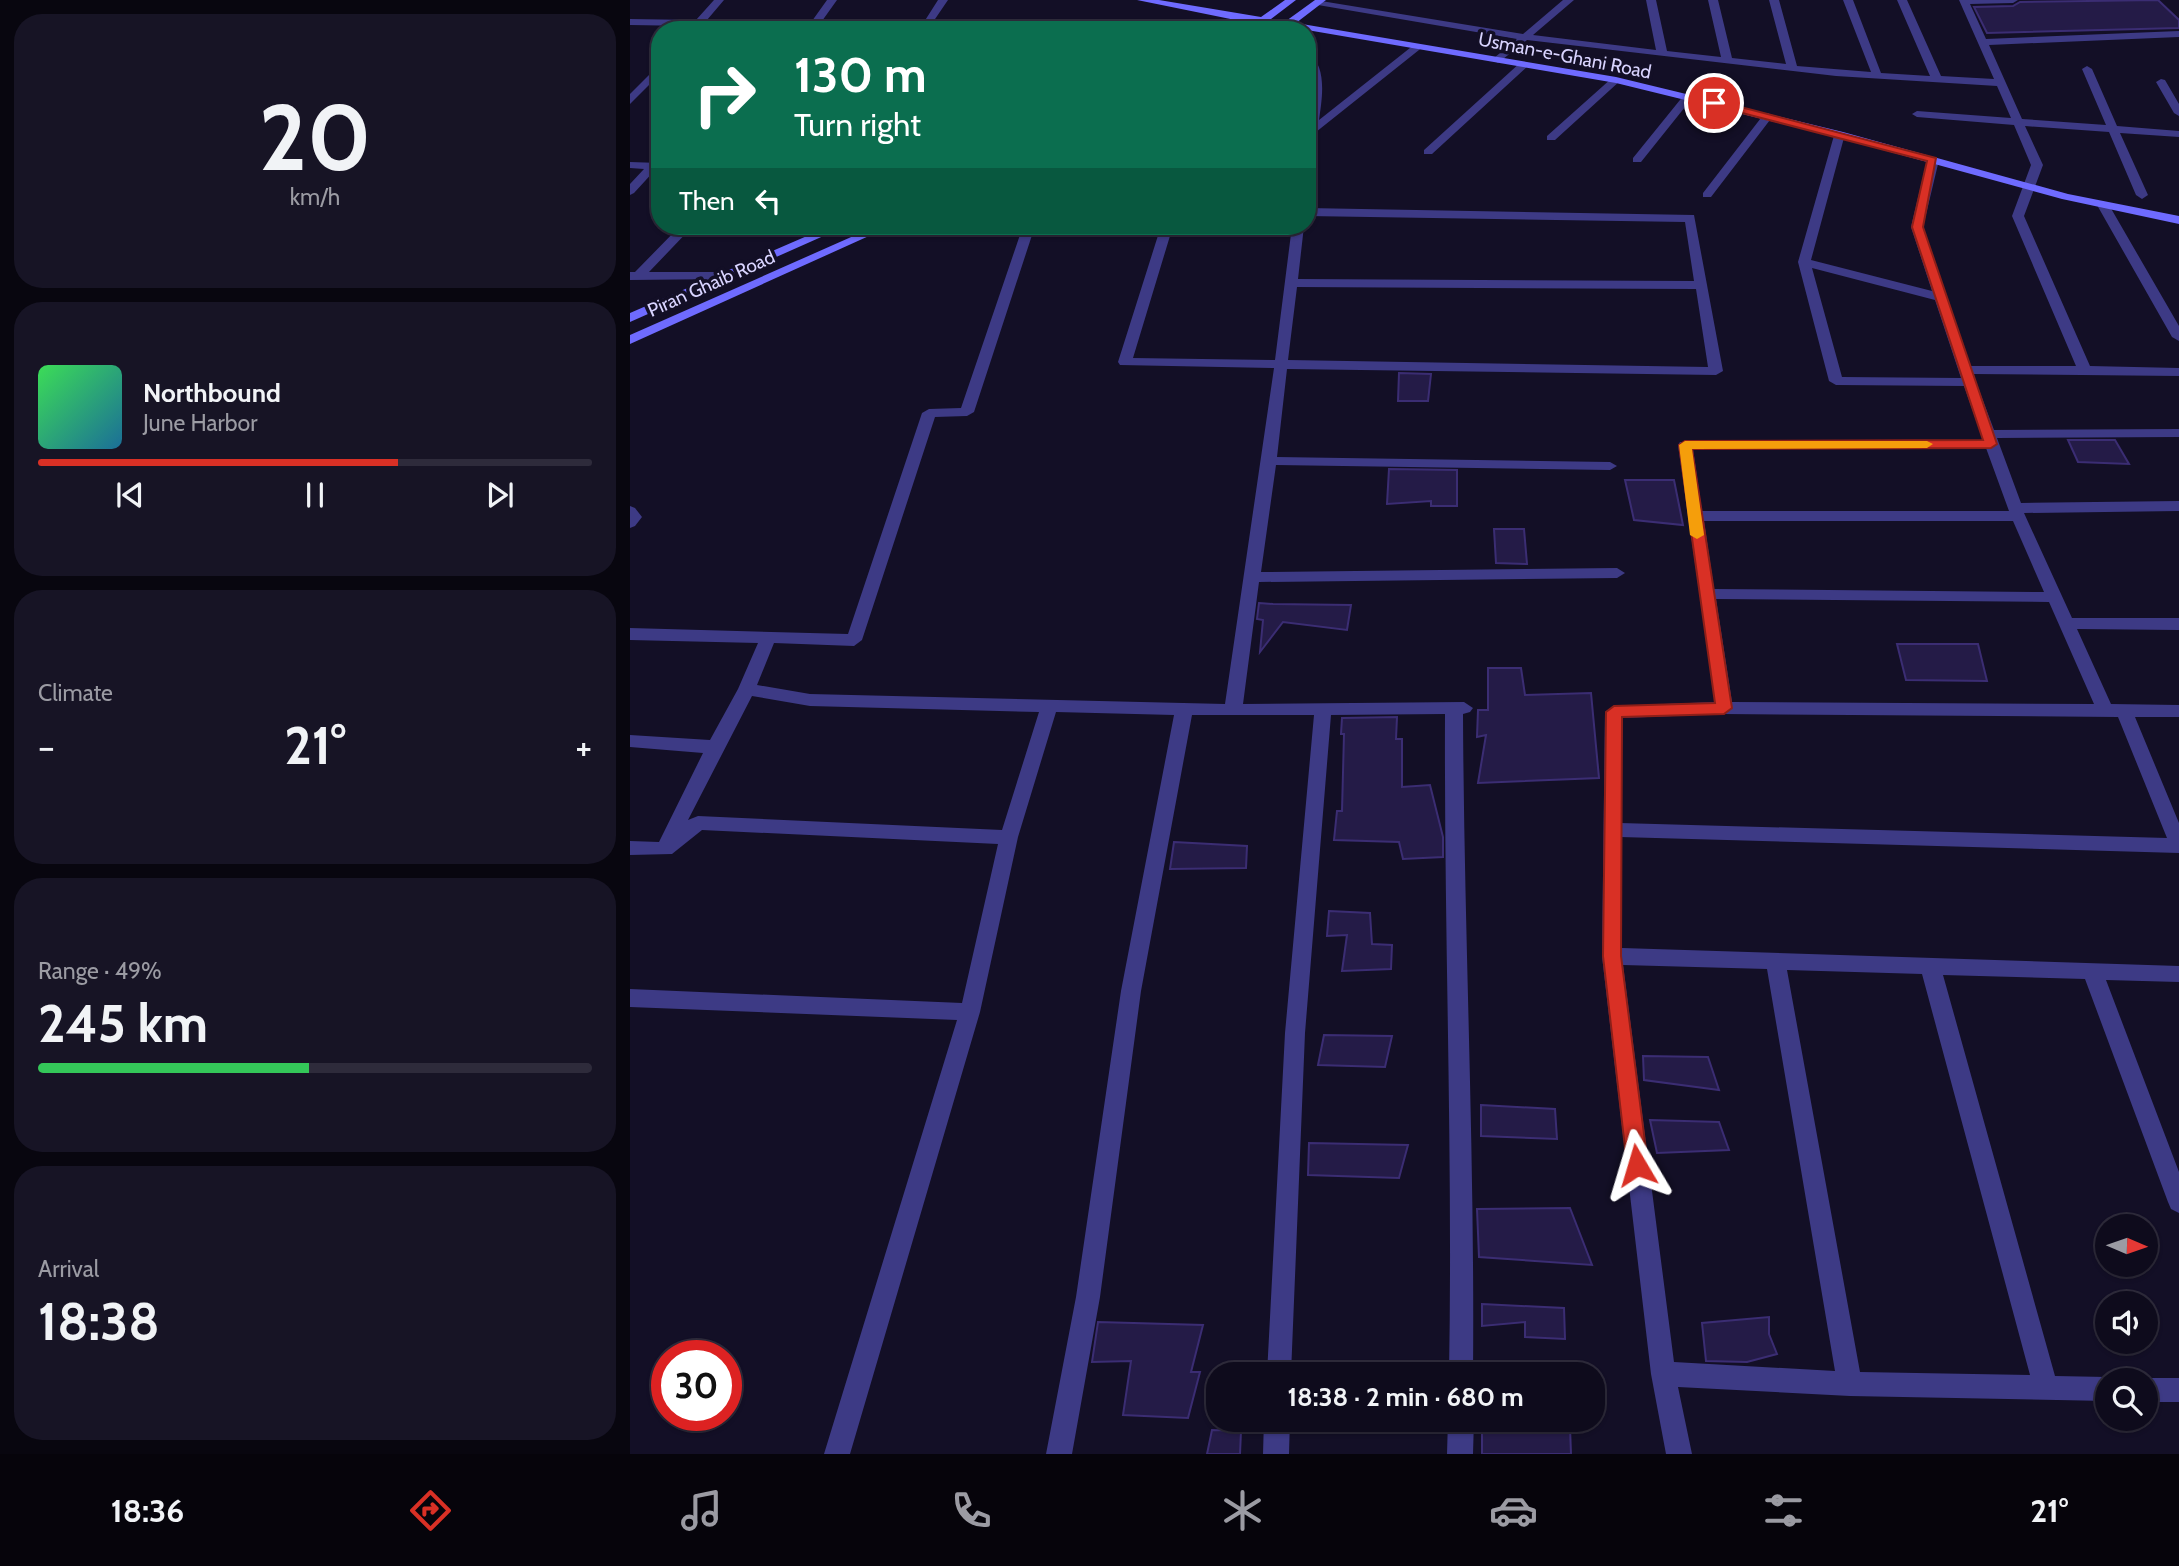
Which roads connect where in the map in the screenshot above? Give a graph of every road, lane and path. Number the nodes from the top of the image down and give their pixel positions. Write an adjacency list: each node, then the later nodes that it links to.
1 (719, 0): 16 (street)
2 (832, 0): 17 (street)
3 (943, 0): 18 (street)
4 (1142, 0): 15 (main road, Usman-e-Ghani Road)
5 (1292, 0): 15 (main road)
6 (1569, 0): 25 (street)
7 (1651, 0): 28 (street)
8 (1713, 0): 30 (street)
9 (1774, 0): 32 (street)
10 (1848, 0): 34 (street)
11 (1902, 0): 36 (street)
12 (2013, 0): 14 (street)
13 (1320, 1): 20 (main road); 25 (street)
14 (1964, 1): 26 (street)
15 (1264, 20): 19 (main road, Usman-e-Ghani Road)
16 (700, 21)
17 (816, 21)
18 (929, 21)
19 (1267, 21)
20 (1292, 21)
21 (630, 22): 22 (street)
22 (651, 23)
23 (1316, 32): 27 (main road, Usman-e-Ghani Road)
24 (2179, 34): 26 (street)
25 (1526, 37): 28 (street); 29 (street)
26 (1983, 42): 40 (street)
27 (1419, 46): 29 (main road, Usman-e-Ghani Road); 48 (street)
28 (1662, 54): 30 (street)
29 (1498, 60): 31 (main road, Usman-e-Ghani Road)
30 (1727, 61): 32 (street)
31 (1525, 64): 37 (main road, Usman-e-Ghani Road); 53 (street)
32 (1792, 68): 34 (street)
33 (2087, 69): 49 (street)
34 (1877, 75): 36 (street)
35 (651, 77): 41 (street)
36 (1937, 79): 40 (street)
37 (1616, 80): 42 (main road, Usman-e-Ghani Road); 52 (street)
38 (2161, 82): 44 (street)
39 (630, 83): 41 (street)
40 (2001, 83): 47 (street)
41 (645, 84): 43 (street)
42 (1688, 97): 46 (main road, Usman-e-Ghani Road); 54 (street)
43 (630, 101)
44 (2179, 113)
45 (1917, 114): 47 (street)
46 (1768, 116): 50 (main road, Usman-e-Ghani Road); 61 (street)
47 (2018, 121): 49 (street); 59 (street)
48 (1316, 127)
49 (2111, 129): 51 (street); 62 (street)
50 (1839, 134): 55 (main road, Usman-e-Ghani Road); 72 (street)
51 (2179, 134)
52 (1551, 138)
53 (1428, 152)
54 (1636, 160)
55 (1933, 160): 59 (main road, Usman-e-Ghani Road); 77 (street)
56 (630, 165): 57 (street)
57 (651, 166)
58 (651, 171): 60 (street)
59 (2027, 186): 63 (main road, Usman-e-Ghani Road); 82 (street)
60 (630, 191)
61 (1707, 195)
62 (2142, 195)
63 (2102, 205): 65 (main road, Usman-e-Ghani Road); 79 (street)
64 (1316, 212): 76 (street)
65 (2179, 220)
66 (677, 235): 73 (street)
67 (819, 235): 74 (main road, Piran Ghaib Road)
68 (865, 235): 80 (main road, Piran Ghaib Road)
69 (1026, 235): 101 (street)
70 (1164, 235): 81 (street)
71 (1297, 235): 75 (street)
72 (1804, 262): 77 (street); 84 (street)
73 (634, 276): 74 (street)
74 (722, 276): 78 (main road, Piran Ghaib Road)
75 (1292, 283): 76 (street); 81 (street)
76 (1702, 285): 81 (street)
77 (1940, 296): 84 (street)
78 (630, 318)
79 (2179, 337)
80 (630, 341)
81 (1280, 364): 87 (street)
82 (2085, 370): 83 (street); 84 (street)
83 (2179, 372)
84 (1967, 376): 86 (street)
85 (2179, 433): 86 (street)
86 (1990, 439): 91 (street); 92 (street)
87 (1269, 461): 88 (street); 95 (street)
88 (1610, 466)
89 (2179, 506): 91 (street)
90 (630, 511): 93 (street)
91 (2017, 512): 92 (street); 97 (street)
92 (1694, 516): 96 (street)
93 (630, 523)
94 (1617, 573): 95 (street)
95 (1250, 577): 107 (street)
96 (1705, 594): 97 (street); 104 (street)
97 (2055, 597): 98 (street)
98 (2066, 623): 99 (street); 108 (street)
99 (2179, 624)
100 (630, 634): 101 (street)
101 (768, 638): 102 (street)
102 (747, 689): 103 (street); 112 (street)
103 (1049, 706): 105 (street); 114 (street)
104 (1724, 708): 108 (street); 113 (street)
105 (1184, 709): 107 (street); 137 (street)
106 (1323, 709): 107 (street); 126 (street); 127 (street)
107 (1233, 710)
108 (2105, 710): 109 (street)
109 (2124, 710): 110 (street); 115 (street)
110 (2179, 711)
111 (630, 741): 112 (street)
112 (715, 747): 117 (street)
113 (1611, 830): 115 (street); 118 (street)
114 (1009, 837): 117 (street); 124 (street)
115 (2179, 846)
116 (630, 848): 117 (street)
117 (665, 849)
118 (1612, 956): 119 (street); 128 (street)
119 (1774, 960): 120 (street); 129 (street)
120 (1930, 966): 121 (street); 130 (street)
121 (2092, 971): 122 (street); 125 (street)
122 (2179, 974)
123 (630, 998): 124 (street)
124 (970, 1012): 136 (street)
125 (2179, 1202)
126 (1280, 1362)
127 (1461, 1362)
128 (1663, 1374): 129 (street); 140 (street)
129 (1850, 1384): 130 (street)
130 (2046, 1388): 131 (street)
131 (2095, 1389)
132 (2158, 1390): 133 (street)
133 (2179, 1390)
134 (1277, 1432): 138 (street)
135 (1461, 1432): 139 (street)
136 (837, 1454)
137 (1059, 1454)
138 (1276, 1454)
139 (1460, 1454)
140 (1679, 1454)

